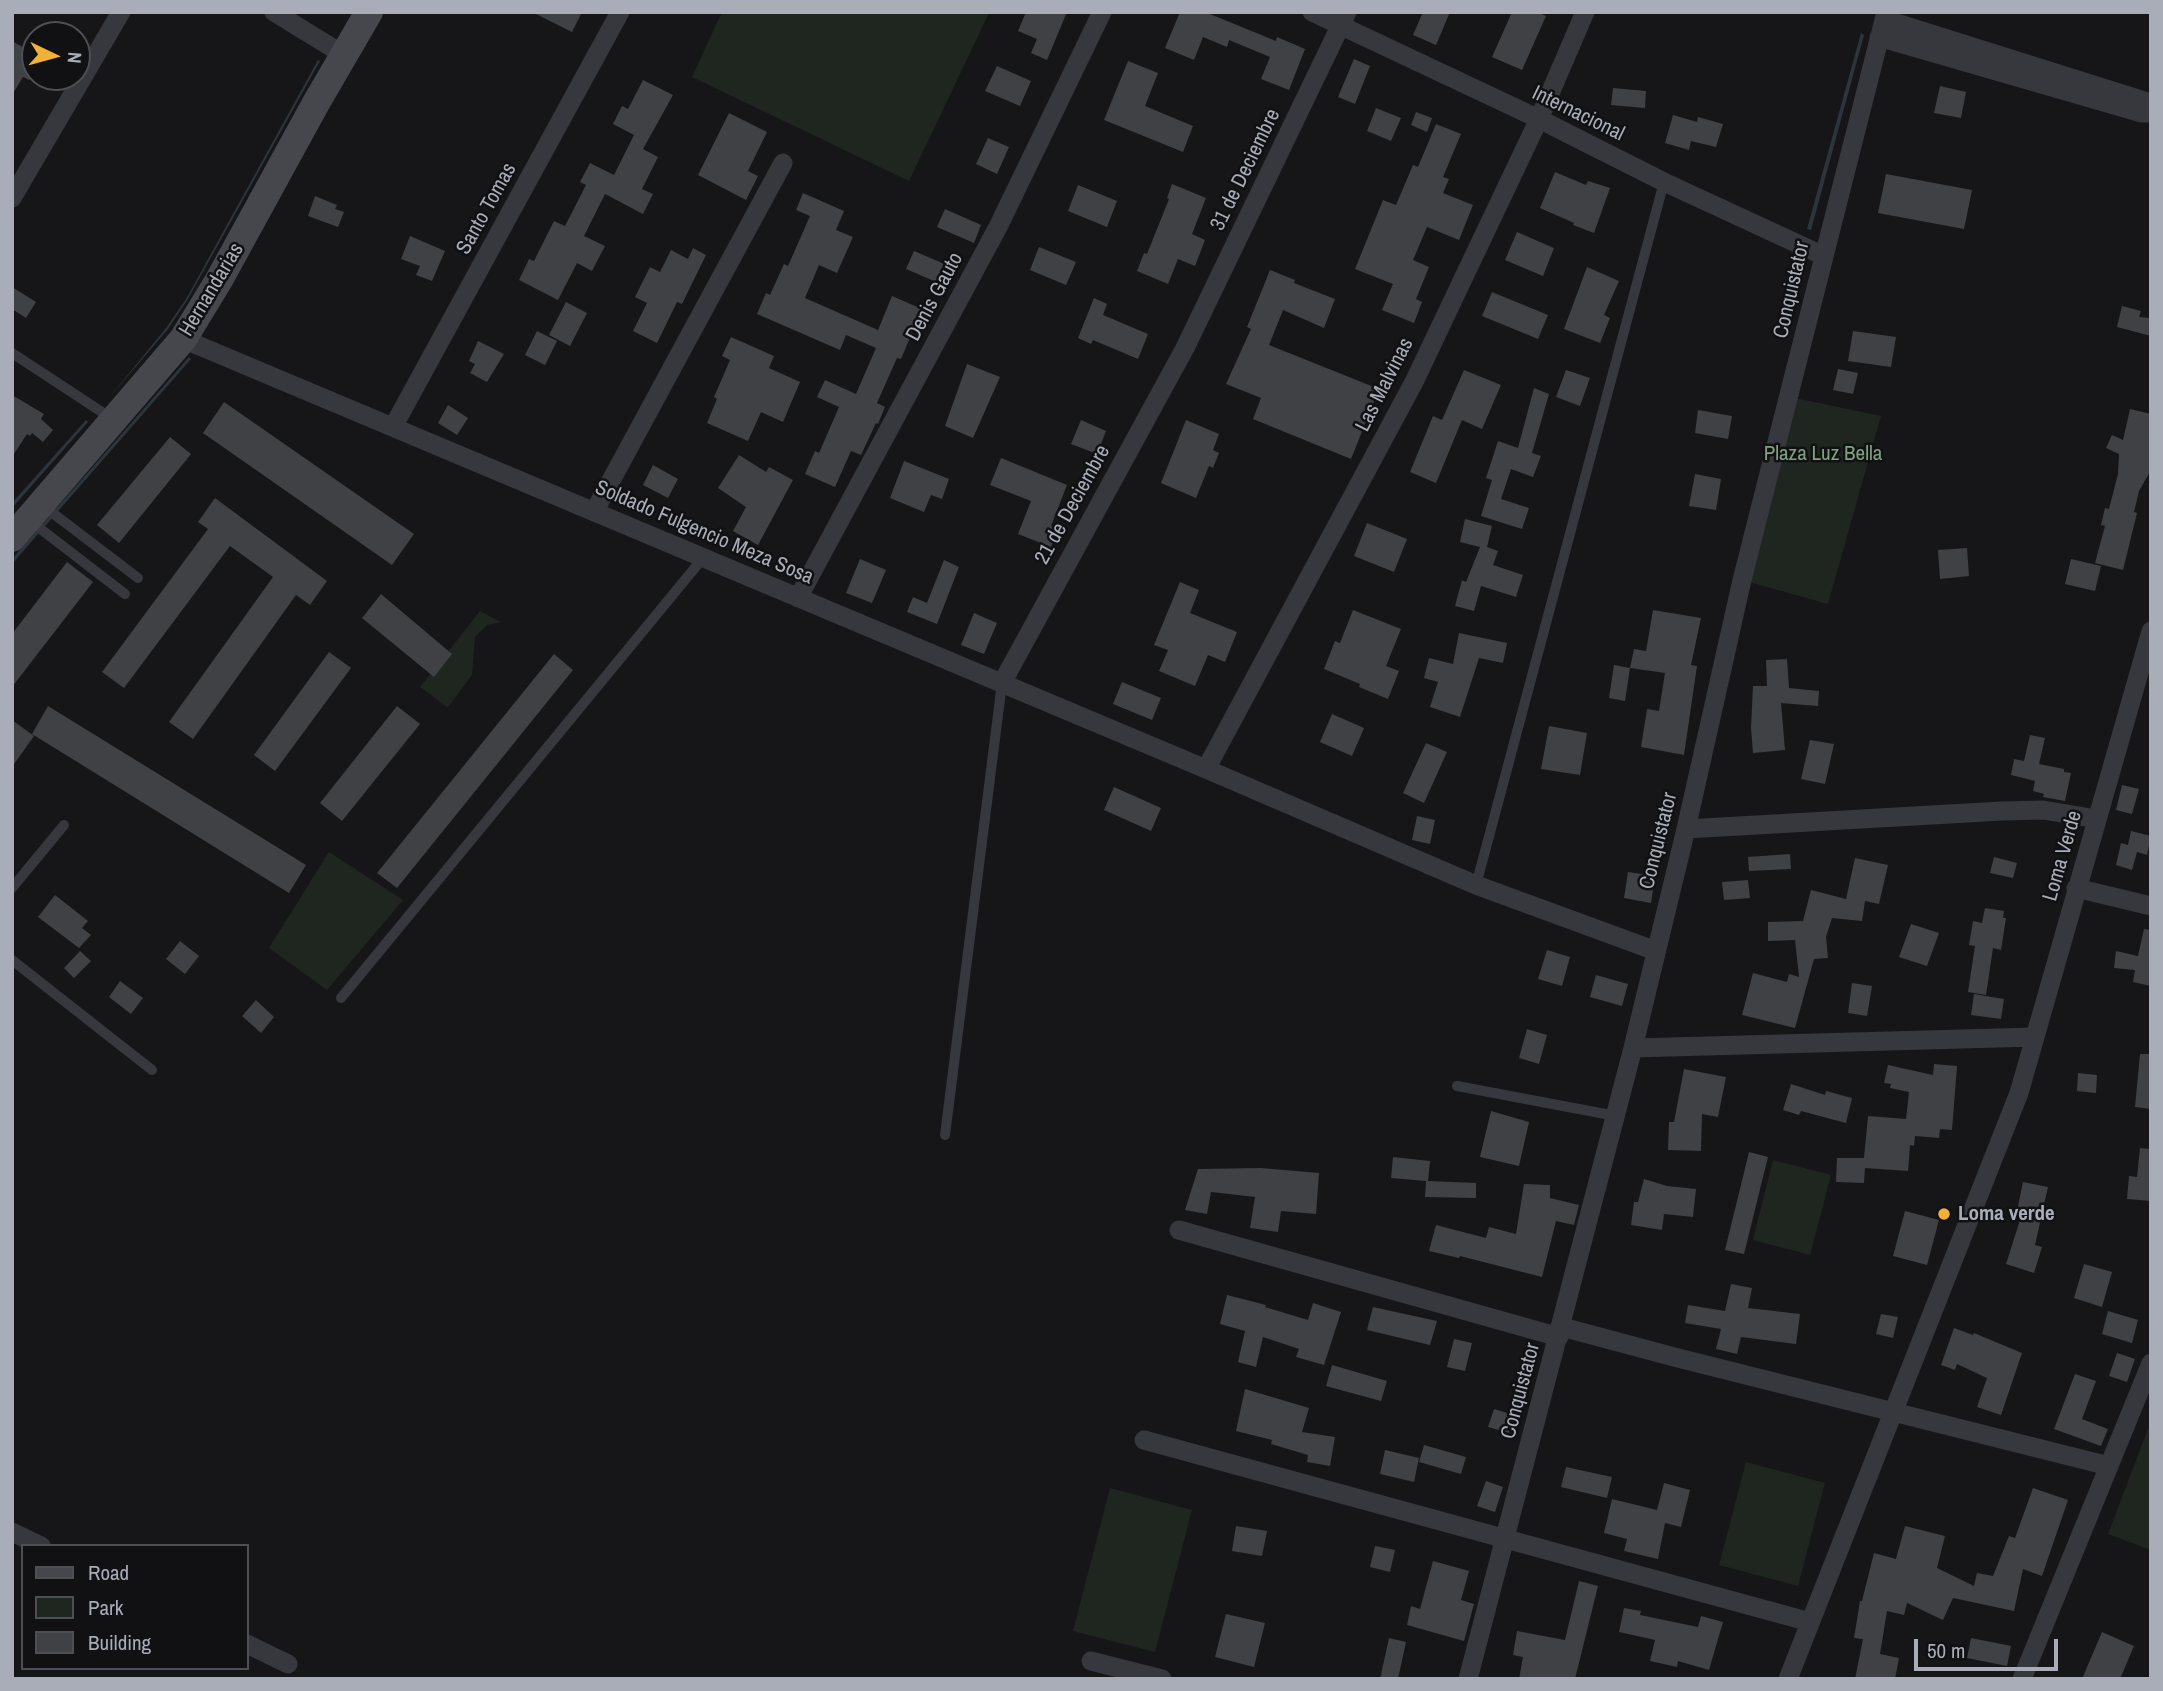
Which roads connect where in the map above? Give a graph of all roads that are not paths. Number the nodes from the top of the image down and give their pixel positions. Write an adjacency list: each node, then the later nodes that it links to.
1 (121, 12): 16 (street)
2 (274, 12): 10 (street)
3 (369, 12): 10 (street, Hernandarias)
4 (620, 12): 22 (street, Santo Tomas)
5 (1102, 12): 28 (street, Denis Gauto)
6 (1312, 12): 8 (street, Internacional)
7 (1585, 12): 13 (street, Las Malvinas)
8 (1344, 19): 13 (street, Internacional); 19 (street, 31 de Deciembre)
9 (1883, 23): 11 (street); 12 (street); 17 (street, Conquistator)
10 (344, 55): 18 (street, Hernandarias)
11 (2151, 103)
12 (2151, 113)
13 (1539, 119): 15 (street, Internacional); 31 (street, Las Malvinas)
14 (783, 163): 23 (street)
15 (1664, 182): 17 (street, Internacional); 35 (lane)
16 (12, 198)
17 (1824, 256): 34 (street, Conquistator)
18 (183, 339): 21 (street, Hernandarias); 22 (street, Soldado Fulgencio Meza Sosa)
19 (1185, 348): 30 (street, 21 de Deciembre)
20 (12, 353): 21 (lane)
21 (115, 420): 24 (street, Hernandarias)
22 (393, 427): 23 (street, Soldado Fulgencio Meza Sosa)
23 (594, 512): 25 (street, Soldado Fulgencio Meza Sosa)
24 (27, 520): 26 (lane); 27 (lane)
25 (703, 558): 28 (street, Soldado Fulgencio Meza Sosa); 41 (lane)
26 (138, 578)
27 (125, 594)
28 (798, 598): 30 (street, Soldado Fulgencio Meza Sosa)
29 (2151, 631): 32 (street, Loma Verde)
30 (1002, 683): 31 (street, Soldado Fulgencio Meza Sosa); 47 (lane)
31 (1206, 769): 35 (street, Soldado Fulgencio Meza Sosa)
32 (2097, 819): 34 (street); 37 (street, Loma Verde)
33 (64, 824): 36 (lane)
34 (1686, 829): 39 (street, Conquistator)
35 (1476, 886): 39 (street, Soldado Fulgencio Meza Sosa)
36 (12, 888)
37 (2076, 888): 38 (street); 42 (street, Loma Verde)
38 (2151, 906)
39 (1656, 950): 43 (street, Conquistator)
40 (12, 960): 44 (lane)
41 (341, 998)
42 (2035, 1037): 43 (street); 51 (street, Loma Verde)
43 (1633, 1048): 46 (street, Conquistator)
44 (152, 1070)
45 (1457, 1086): 46 (lane)
46 (1616, 1116): 49 (street, Conquistator)
47 (945, 1135)
48 (1179, 1230): 49 (street)
49 (1560, 1332): 51 (street); 55 (street, Conquistator)
50 (2151, 1363): 53 (street)
51 (1893, 1412): 53 (street); 57 (street, Loma Verde)
52 (1144, 1440): 55 (street)
53 (2109, 1466): 64 (street)
54 (12, 1532): 56 (street)
55 (1506, 1538): 57 (street); 62 (street, Conquistator)
56 (37, 1544)
57 (1810, 1622): 63 (street, Loma Verde)
58 (248, 1644): 60 (street)
59 (1091, 1661): 61 (street)
60 (288, 1664)
61 (1162, 1679)
62 (1468, 1679)
63 (1788, 1679)
64 (2022, 1679)

